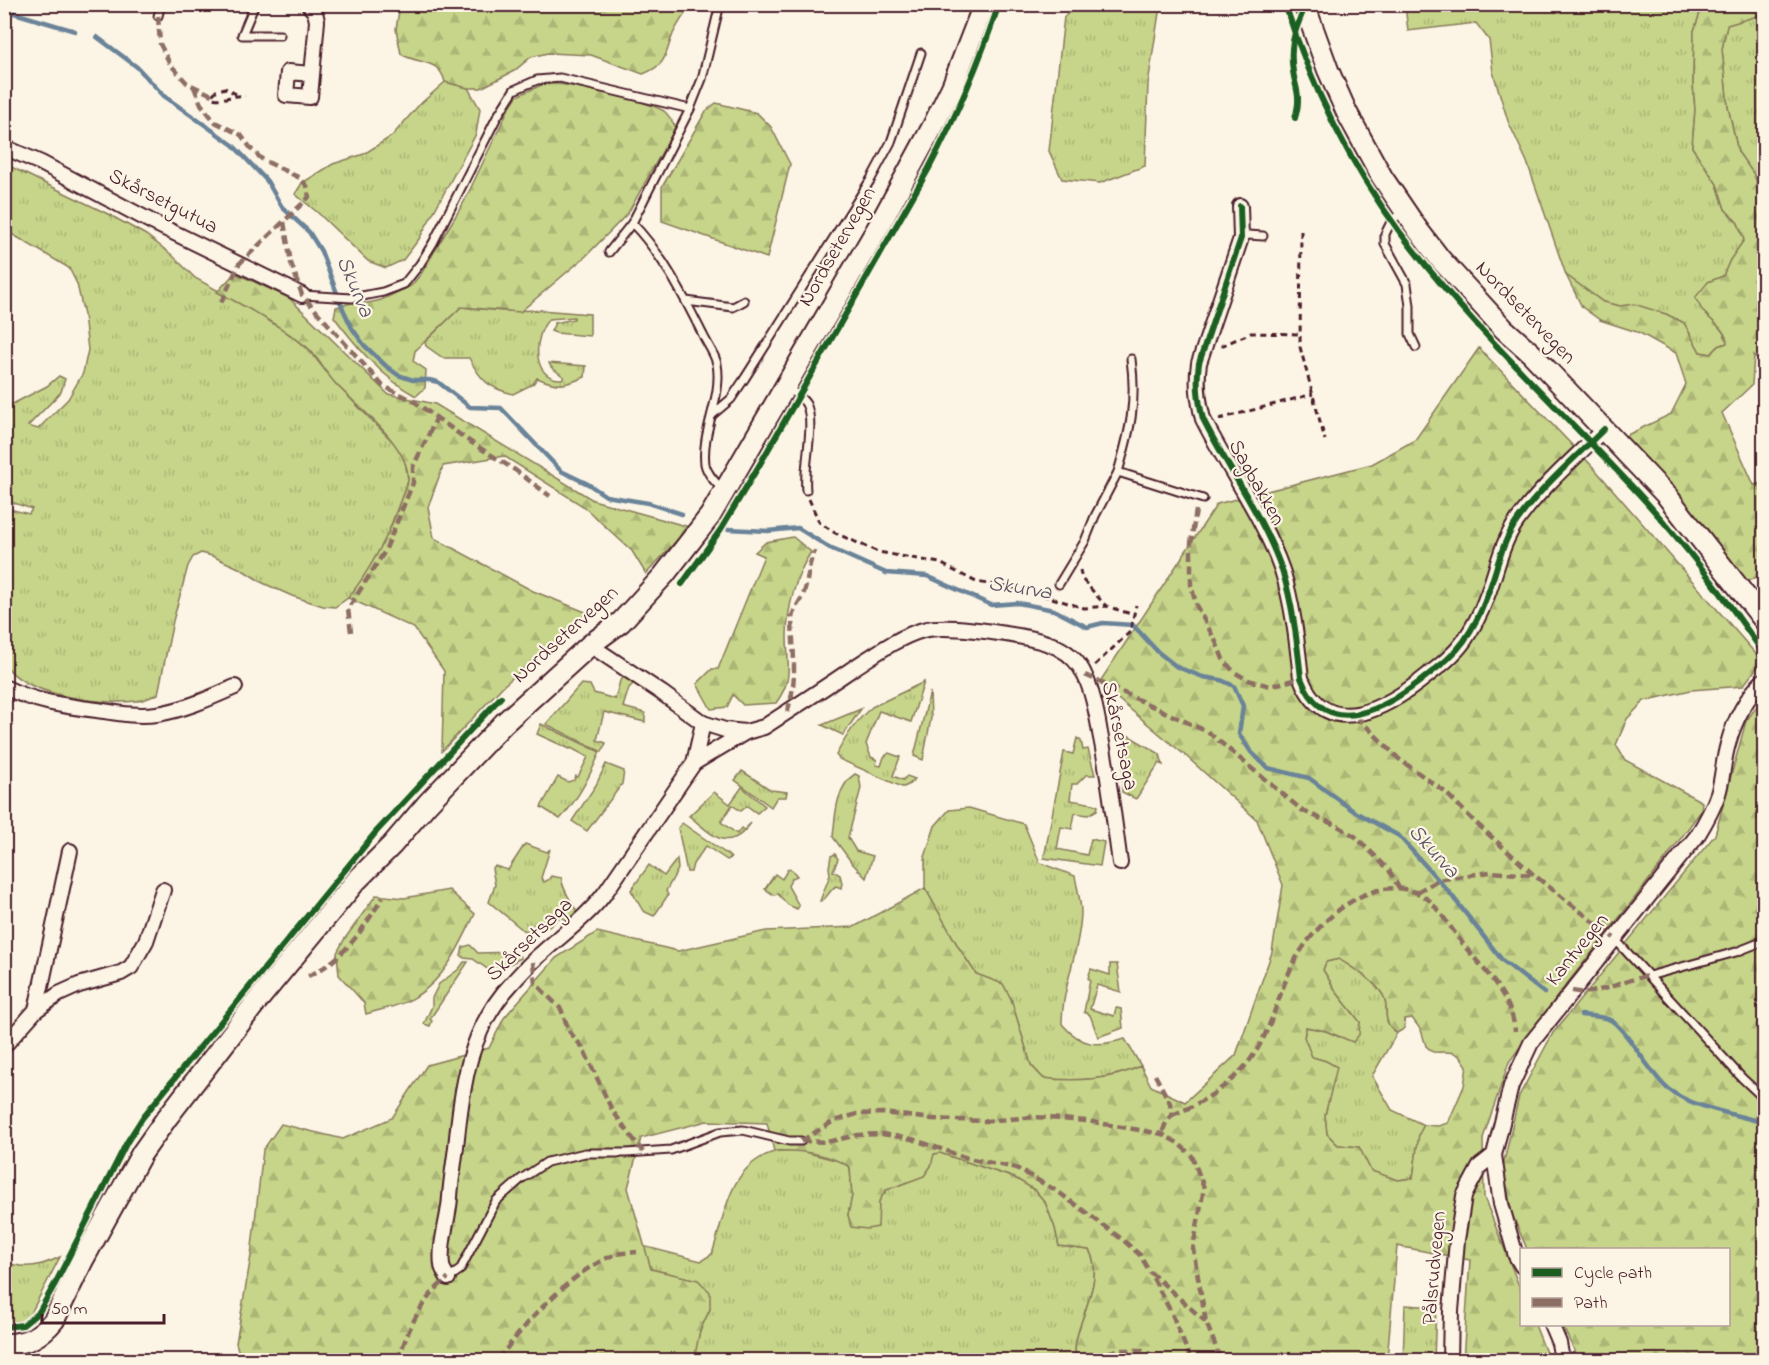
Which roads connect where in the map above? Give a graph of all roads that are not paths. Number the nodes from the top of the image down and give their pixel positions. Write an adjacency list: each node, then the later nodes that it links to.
1 (161, 4): 7 (lane)
2 (255, 4): 8 (lane)
3 (308, 4): 10 (street)
4 (720, 4): 11 (lane)
5 (984, 4): 24 (main road, Nordsetervegen)
6 (1305, 5): 14 (main road, Nordsetervegen)
7 (158, 16)
8 (280, 35)
9 (921, 53): 25 (lane)
10 (312, 74)
11 (690, 109): 15 (lane); 19 (lane)
12 (4, 147): 19 (street, Skårsetgutua)
13 (1240, 206): 17 (street, Sagbakken)
14 (1405, 211): 22 (lane); 26 (main road, Nordsetervegen)
15 (632, 223): 18 (lane); 20 (lane)
16 (1263, 236): 17 (lane)
17 (1241, 238): 26 (street, Sagbakken)
18 (609, 252)
19 (302, 295)
20 (686, 301): 21 (lane); 25 (lane)
21 (744, 301)
22 (1416, 347)
23 (1131, 359): 27 (lane)
24 (786, 387): 28 (lane); 29 (main road, Nordsetervegen)
25 (712, 416): 29 (lane)
26 (1604, 429): 32 (main road, Nordsetervegen)
27 (1118, 472): 30 (lane); 31 (lane)
28 (806, 490)
29 (725, 492): 33 (main road, Nordsetervegen)
30 (1203, 499)
31 (1059, 584)
32 (1764, 620)
33 (590, 645): 37 (street); 54 (main road, Nordsetervegen)
34 (1764, 680): 43 (street, Kantvegen)
35 (4, 687): 36 (street)
36 (235, 687)
37 (703, 723): 38 (street); 39 (street, Skårsetsaga)
38 (746, 732): 39 (street, Skårsetsaga); 41 (street, Skårsetsaga)
39 (693, 763): 52 (street, Skårsetsaga)
40 (70, 851): 46 (street)
41 (1120, 863)
42 (162, 891): 46 (street)
43 (1614, 938): 45 (lane); 50 (street, Kantvegen)
44 (1764, 941): 45 (lane)
45 (1649, 976): 48 (lane)
46 (36, 1010): 47 (street)
47 (4, 1046)
48 (1764, 1096)
49 (801, 1141): 52 (lane)
50 (1494, 1155): 51 (street, Kantvegen); 55 (street, Pålsrudvegen)
51 (1520, 1264)
52 (448, 1278)
53 (1552, 1326): 56 (street)
54 (4, 1344)
55 (1450, 1360)
56 (1562, 1360)

